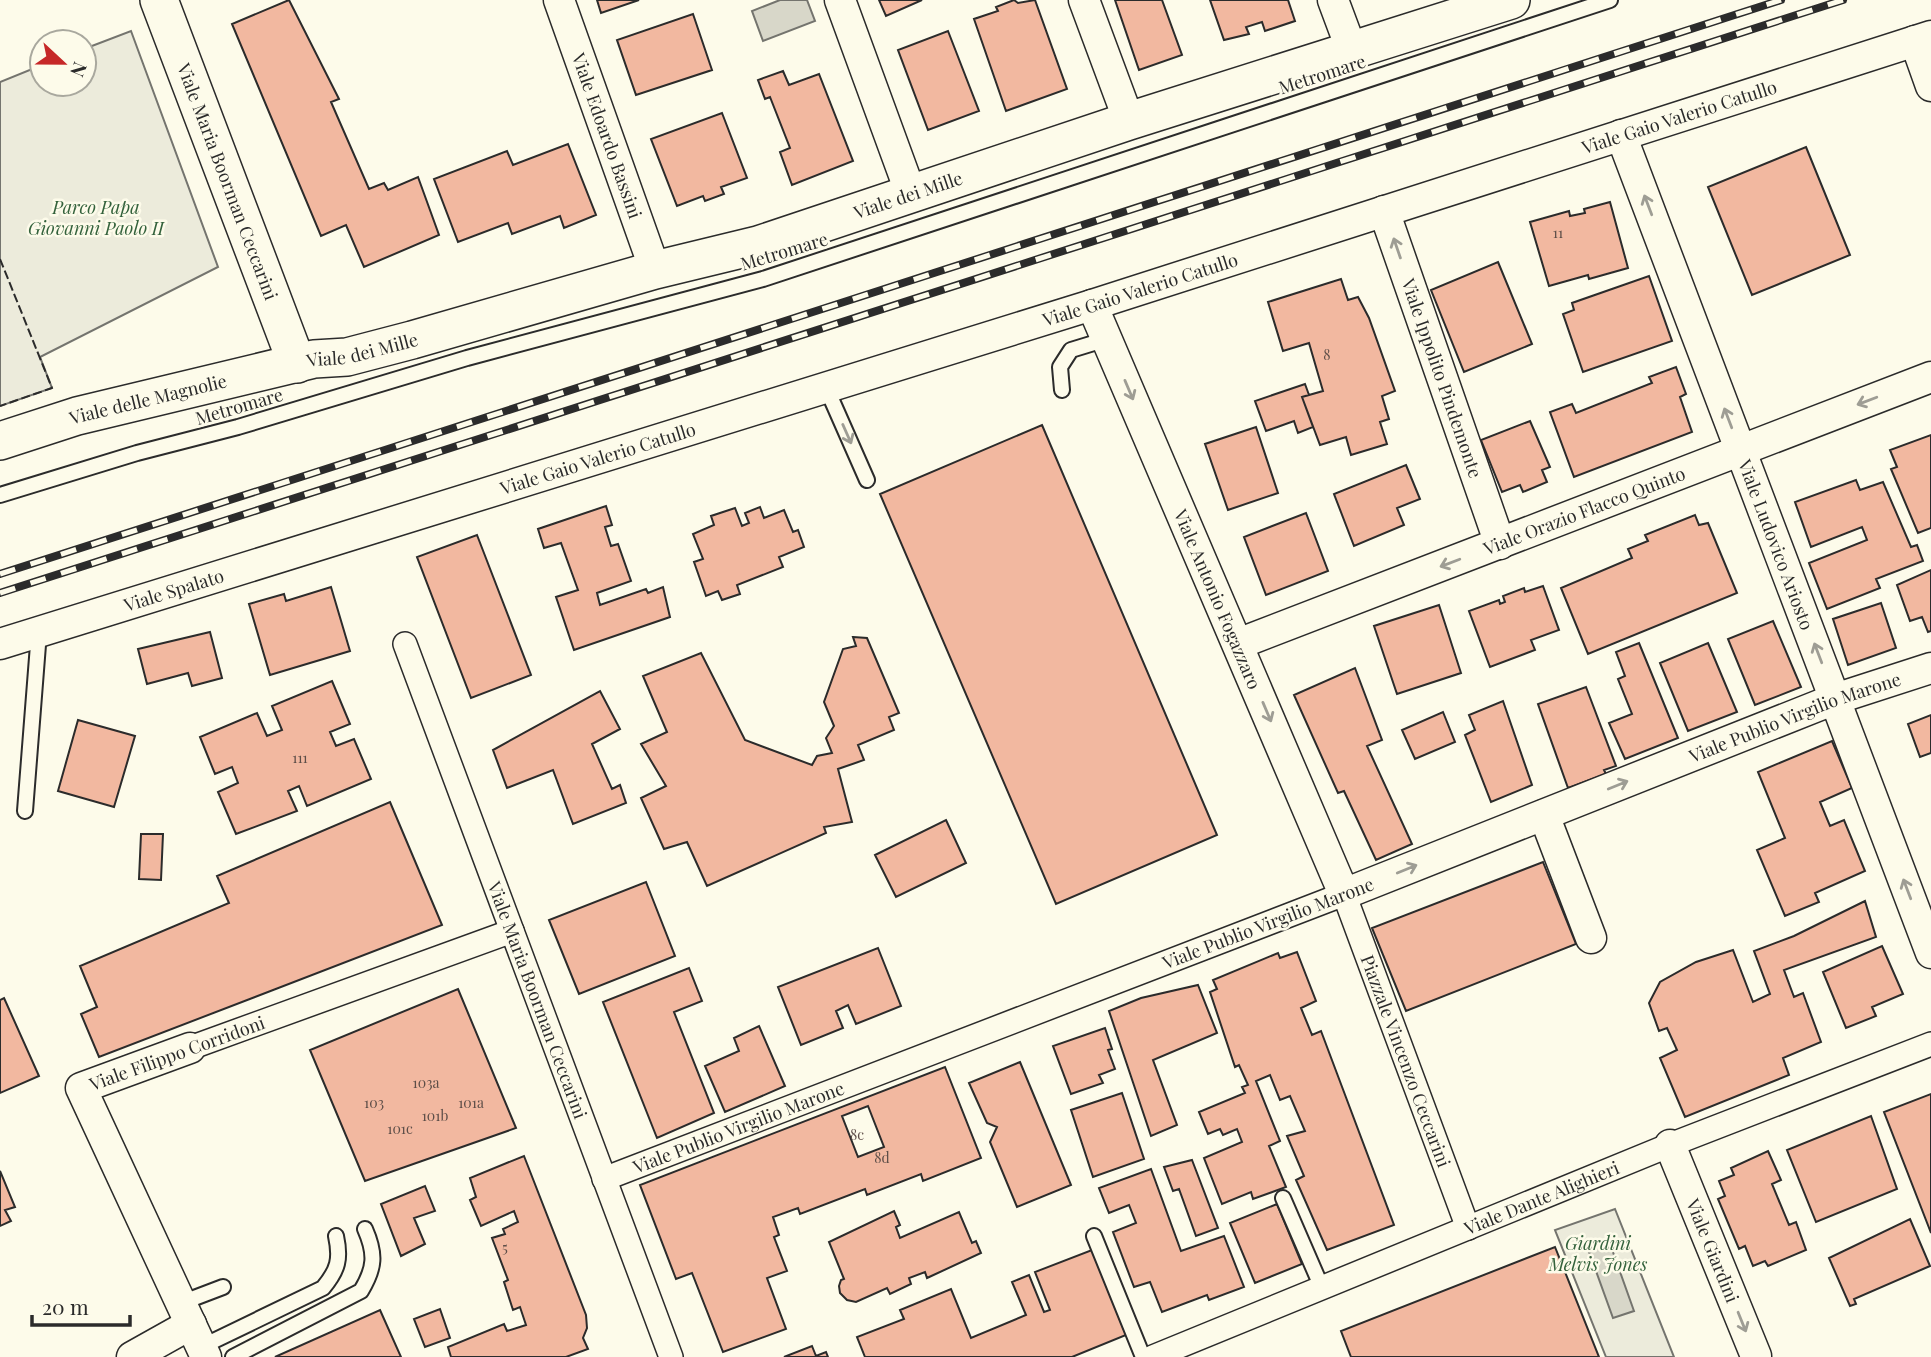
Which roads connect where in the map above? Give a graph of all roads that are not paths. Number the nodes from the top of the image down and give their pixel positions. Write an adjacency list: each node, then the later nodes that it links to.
1 (159, 0): 18 (street, Viale Maria Boorman Ceccarini)
2 (559, 0): 15 (street, Viale Edoardo Bassini)
3 (840, 0): 13 (street)
4 (1084, 0): 11 (street)
5 (1334, 0): 9 (street)
6 (1511, 0): 9 (street, Viale dei Mille)
7 (1610, 0): 25 (lane, Metromare)
8 (1923, 38): 10 (street); 12 (street, Viale Gaio Valerio Catullo)
9 (1352, 51): 11 (street, Viale dei Mille)
10 (1931, 86)
11 (1129, 121): 13 (street, Viale dei Mille)
12 (1621, 135): 14 (street, Viale Gaio Valerio Catullo); 23 (street, Viale Ludovico Ariosto, one-way to 12)
13 (911, 194): 15 (street, Viale dei Mille)
14 (1384, 211): 16 (street, Viale Gaio Valerio Catullo); 27 (street, Viale Ippolito Pindemonte, one-way to 14)
15 (655, 270): 18 (street, Viale dei Mille)
16 (1092, 305): 17 (street, Viale Antonio Fogazzaro); 20 (street, Viale Gaio Valerio Catullo)
17 (1107, 339): 21 (lane); 31 (street, Viale Antonio Fogazzaro, one-way to 31)
18 (297, 364): 22 (street, Viale delle Magnolie)
19 (1931, 377): 23 (street, Viale Orazio Flacco Quinto, one-way to 23)
20 (826, 387): 24 (lane, one-way to 24); 26 (street, Viale Gaio Valerio Catullo)
21 (1062, 390)
22 (0, 441)
23 (1741, 450): 27 (street, Viale Orazio Flacco Quinto); 33 (street, Viale Ludovico Ariosto, one-way to 23)
24 (867, 480)
25 (0, 495)
26 (347, 535): 28 (street, Viale Spalato)
27 (1500, 544): 31 (street, Viale Orazio Flacco Quinto, one-way to 31)
28 (39, 632): 29 (street, Viale Spalato); 34 (lane)
29 (0, 644)
30 (405, 644): 37 (street, Viale Maria Boorman Ceccarini)
31 (1238, 644): 36 (street, Viale Antonio Fogazzaro, one-way to 36)
32 (1931, 668): 33 (street, Viale Publio Virgilio Marone)
33 (1835, 699): 35 (street, Viale Publio Virgilio Marone, one-way to 33); 39 (street, Viale Ludovico Ariosto, one-way to 33)
34 (24, 811)
35 (1544, 815): 36 (street, Viale Publio Virgilio Marone, one-way to 35); 38 (street)
36 (1344, 894): 43 (street, Viale Publio Virgilio Marone); 45 (street, Piazzale Vincenzo Ceccarini)
37 (512, 931): 41 (street, Viale Filippo Corridoni); 43 (street, Viale Maria Boorman Ceccarini)
38 (1591, 938)
39 (1931, 953)
40 (1931, 1044): 42 (street, Viale Dante Alighieri)
41 (190, 1048): 51 (street, Viale Filippo Corridoni)
42 (1670, 1145): 45 (street, Viale Dante Alighieri); 57 (street, Viale Giardini, one-way to 57)
43 (604, 1179): 54 (street, Viale Maria Boorman Ceccarini)
44 (1283, 1198): 50 (lane)
45 (1468, 1228): 50 (street, Viale Dante Alighieri)
46 (365, 1229): 53 (lane)
47 (336, 1236): 51 (lane)
48 (1094, 1236): 55 (lane)
49 (223, 1287): 51 (lane)
50 (1322, 1288): 56 (street, Viale Dante Alighieri)
51 (195, 1333): 52 (street)
52 (131, 1357)
53 (233, 1357)
54 (671, 1357)
55 (1143, 1357)
56 (1153, 1357)
57 (1762, 1357)

